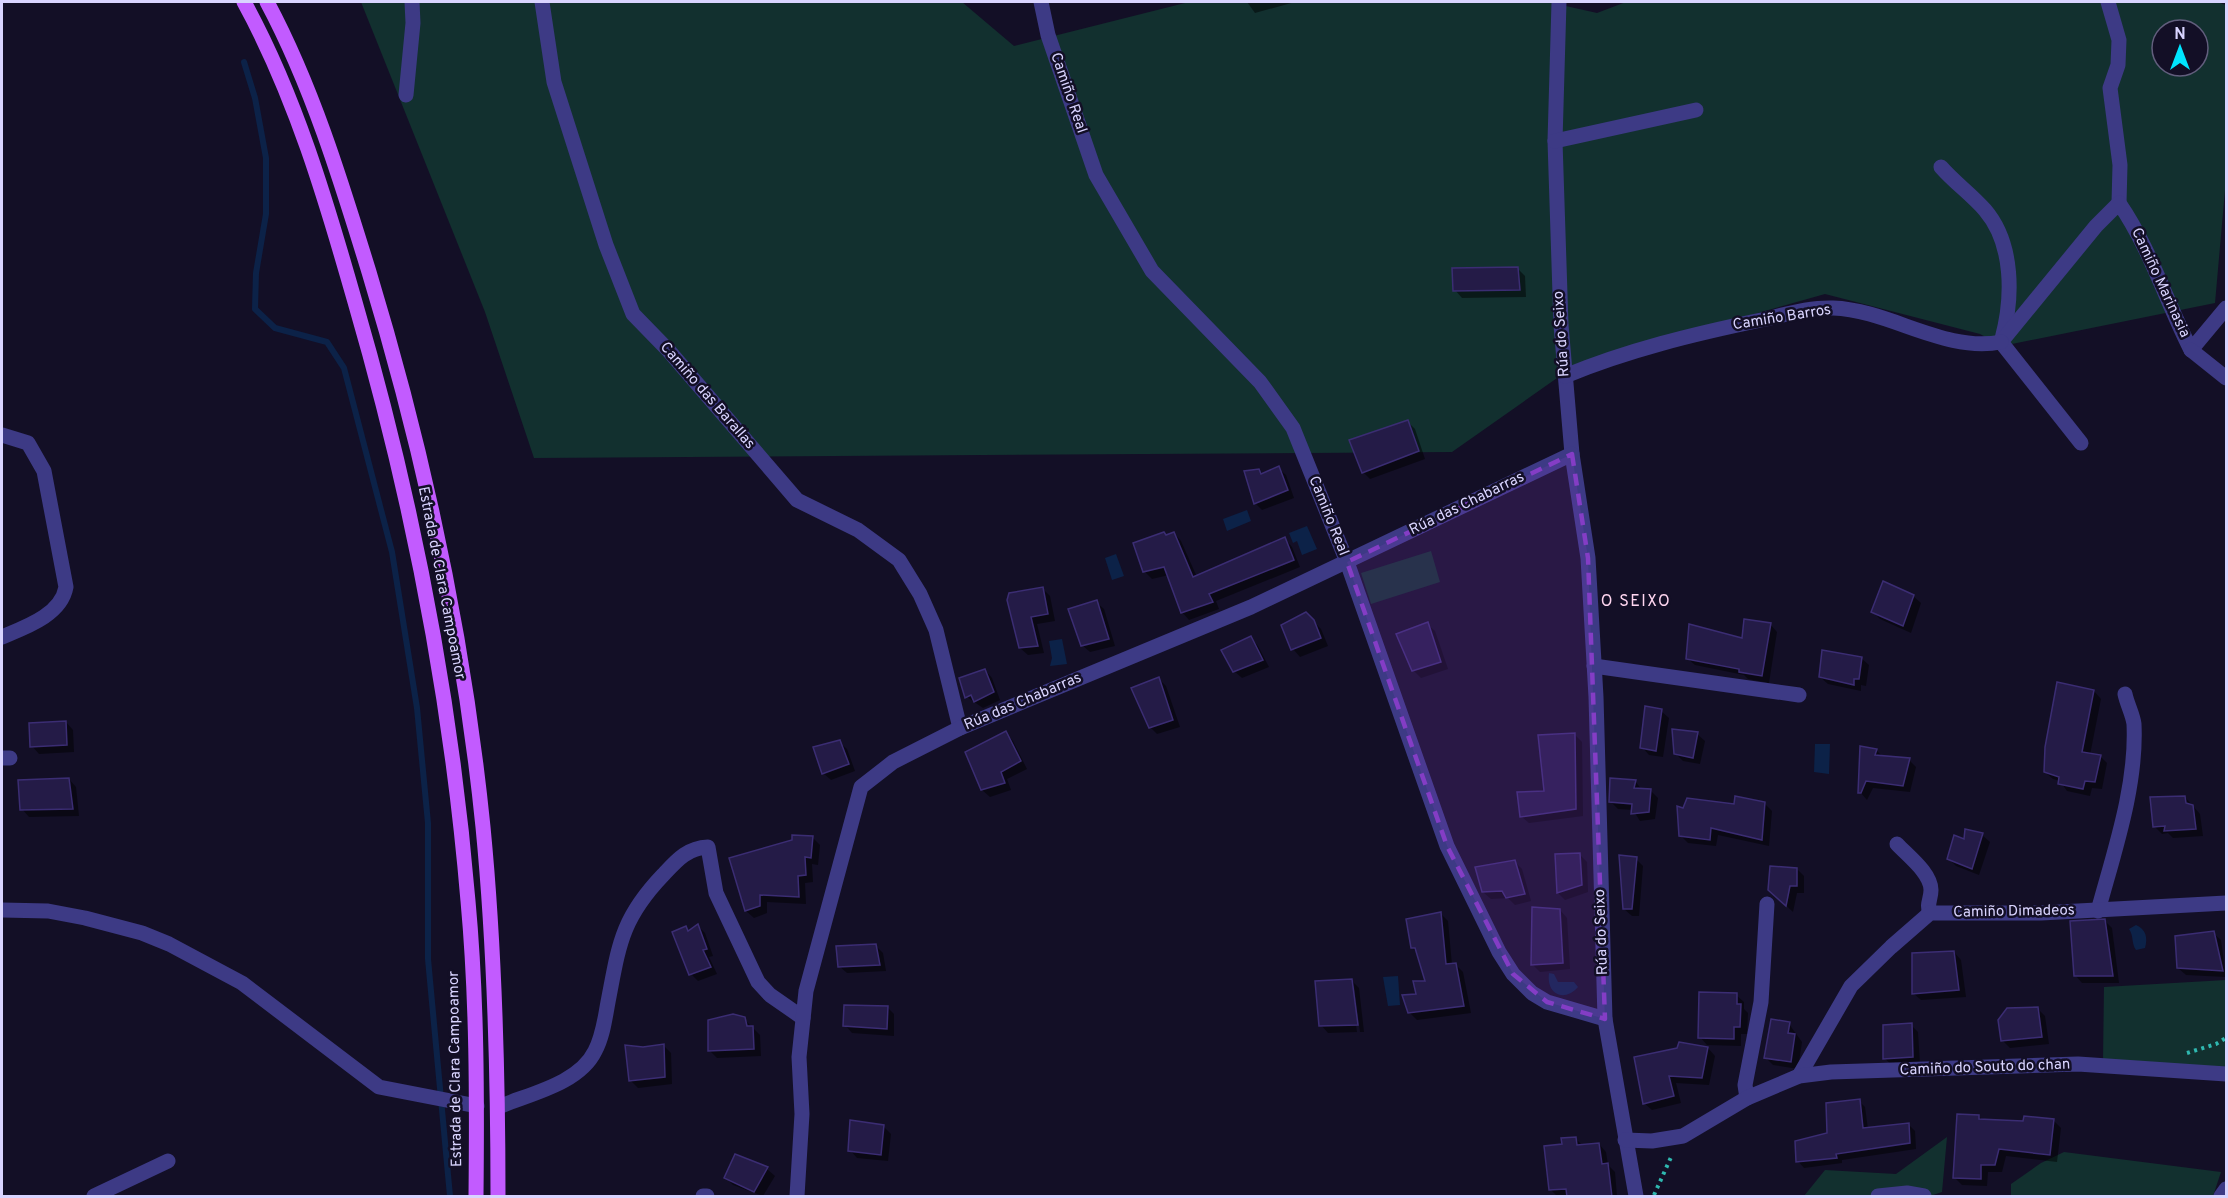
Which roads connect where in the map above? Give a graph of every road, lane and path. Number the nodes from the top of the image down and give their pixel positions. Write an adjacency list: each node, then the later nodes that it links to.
1 (244, 2): 38 (main road, Estrada de Clara Campoamor)
2 (267, 2): 39 (main road, Estrada de Clara Campoamor)
3 (412, 2): 8 (street)
4 (542, 2): 26 (street, Camiño das Barallas)
5 (1041, 2): 21 (street, Camiño Real)
6 (1560, 2): 10 (street, Rúa do Seixo)
7 (2108, 2): 12 (street)
8 (406, 95)
9 (1696, 110): 10 (street)
10 (1555, 141): 16 (street, Rúa do Seixo)
11 (1941, 167): 14 (street)
12 (2119, 203): 14 (street); 15 (street, Camiño Marinasia)
13 (2226, 308): 15 (street, Camiño Marinasia)
14 (2001, 342): 16 (street, Camiño Barros); 19 (street)
15 (2192, 350): 17 (street)
16 (1564, 376): 20 (street, Rúa do Seixo)
17 (2226, 378)
18 (2, 435): 22 (street)
19 (2081, 443)
20 (1572, 454): 21 (street, Rúa das Chabarras); 23 (street, Rúa do Seixo)
21 (1347, 562): 26 (street, Rúa das Chabarras); 34 (street, Camiño Real)
22 (2, 637)
23 (1594, 666): 25 (street); 34 (street, Rúa do Seixo)
24 (2125, 694): 31 (street)
25 (1799, 695)
26 (960, 728): 33 (street, Rúa das Chabarras)
27 (1897, 844): 32 (street)
28 (2226, 903): 31 (street, Camiño Dimadeos)
29 (1767, 904): 37 (street)
30 (2, 910): 38 (street)
31 (2098, 910): 32 (street, Camiño Dimadeos)
32 (1930, 914): 36 (street)
33 (803, 1018): 39 (street); 47 (street, Rúa das Chabarras)
34 (1605, 1019): 41 (street, Rúa do Seixo)
35 (2226, 1074): 36 (street, Camiño do Souto do chan)
36 (1799, 1076): 37 (street, Camiño do Souto do chan)
37 (1747, 1098): 40 (street, Camiño do Souto do chan)
38 (477, 1106): 45 (main road, Estrada de Clara Campoamor)
39 (498, 1107): 46 (main road, Estrada de Clara Campoamor)
40 (1683, 1136): 41 (street, Camiño do Souto do chan); 49 (path)
41 (1625, 1140): 48 (street, Rúa do Seixo)
42 (168, 1161): 44 (street)
43 (2226, 1189): 52 (street)
44 (94, 1197)
45 (476, 1197)
46 (498, 1197)
47 (797, 1197)
48 (1636, 1197)
49 (1653, 1197)
50 (1878, 1197): 51 (street)
51 (1924, 1197)
52 (2221, 1197)

